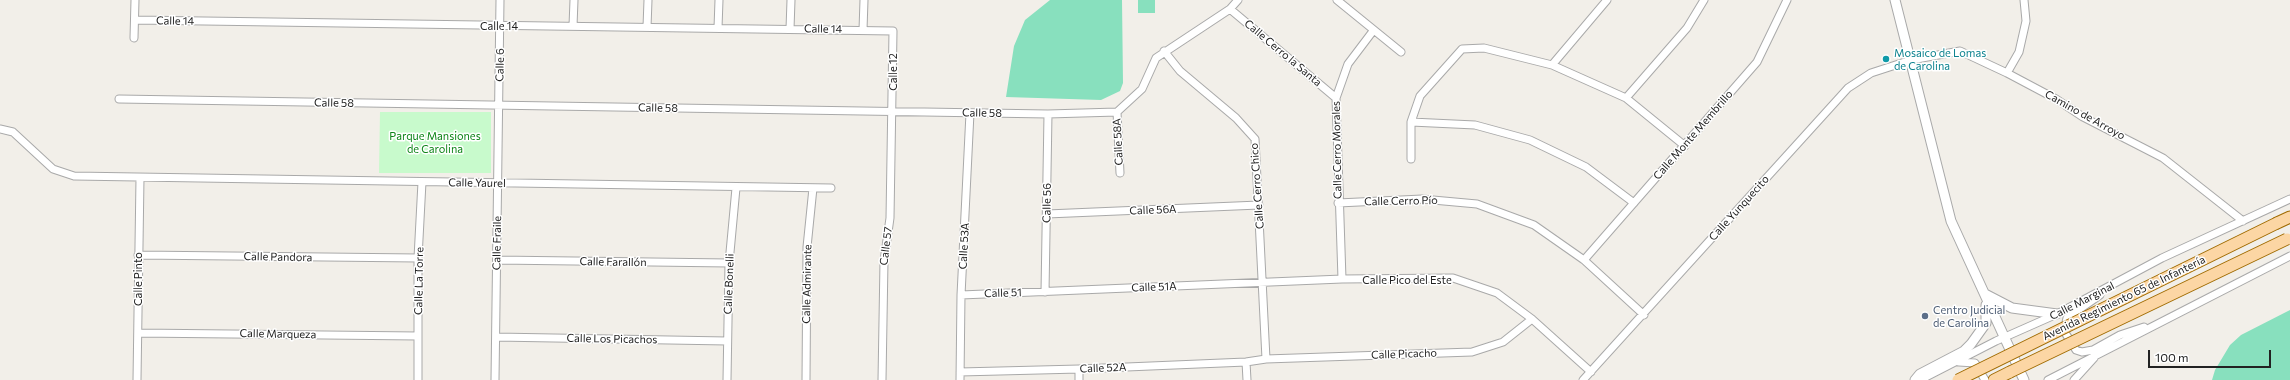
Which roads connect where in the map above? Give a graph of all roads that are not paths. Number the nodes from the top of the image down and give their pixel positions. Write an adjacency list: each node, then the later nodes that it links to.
1 (135, 0): 16 (street)
2 (500, 0): 17 (street, Calle 6)
3 (574, 0): 18 (street)
4 (648, 0): 19 (street)
5 (719, 0): 20 (street)
6 (791, 0): 21 (street)
7 (864, 0): 22 (street)
8 (1238, 0): 15 (street)
9 (1337, 0): 23 (street)
10 (1607, 0): 29 (street)
11 (1704, 0): 32 (street)
12 (1787, 0): 41 (street, Calle Monte Membrillo)
13 (1895, 0): 28 (street)
14 (2024, 0): 30 (street)
15 (1230, 9): 26 (street); 31 (street, Calle Cerro la Santa)
16 (135, 20): 17 (street, Calle 14); 25 (street)
17 (500, 26): 18 (street, Calle 14); 34 (street, Calle 6)
18 (573, 26): 19 (street, Calle 14)
19 (647, 27): 20 (street, Calle 14)
20 (718, 28): 21 (street, Calle 14)
21 (790, 29): 22 (street, Calle 14)
22 (863, 30): 24 (street, Calle 14)
23 (1373, 31): 27 (street); 31 (street, Calle Cerro Morales)
24 (893, 32): 35 (street, Calle 12)
25 (134, 38)
26 (1164, 50): 36 (street); 53 (street, Calle Cerro Chico)
27 (1401, 52)
28 (1911, 60): 30 (street, Camino de Arroyo); 68 (street); 71 (street, Calle Yunquecito)
29 (1552, 65): 32 (street); 39 (street)
30 (2007, 73): 56 (street, Camino de Arroyo)
31 (1336, 98): 51 (street, Calle Cerro Morales)
32 (1626, 98): 41 (street)
33 (119, 99): 34 (street, Calle 58)
34 (499, 105): 35 (street, Calle 58); 46 (street, Calle Fraile)
35 (893, 112): 37 (street, Calle 58); 91 (street, Calle 57)
36 (1117, 112): 38 (street, Calle 58); 43 (street, Calle 58A)
37 (970, 113): 38 (street, Calle 58); 69 (street, Calle 53A)
38 (1048, 114): 54 (street, Calle 56)
39 (1411, 122): 42 (street); 52 (street)
40 (0, 129): 44 (street, Calle Yaurel)
41 (1685, 146): 52 (street, Calle Monte Membrillo)
42 (1411, 159)
43 (1120, 173)
44 (140, 178): 45 (street, Calle Yaurel); 58 (street, Calle Pinto)
45 (422, 182): 46 (street, Calle Yaurel); 60 (street, Calle La Torre)
46 (498, 183): 47 (street, Calle Yaurel); 61 (street, Calle Fraile)
47 (736, 188): 48 (street, Calle Yaurel); 63 (street, Calle Bonelli)
48 (814, 188): 49 (street, Calle Yaurel); 90 (street, Calle Admirante)
49 (830, 188)
50 (2290, 199): 56 (street, Calle Marginal)
51 (1338, 203): 62 (street, Calle Cerro Pío); 64 (street, Calle Cerro Morales)
52 (1634, 203): 62 (street, Calle Monte Membrillo)
53 (1259, 205): 54 (street, Calle 56A); 65 (street, Calle Cerro Chico)
54 (1047, 214): 67 (street, Calle 56)
55 (2290, 217): 98 (main road, Avenida Regimiento 65 de Infantería, bridge)
56 (2243, 221): 66 (street, Calle Marginal)
57 (2288, 238): 100 (main road, Avenida Regimiento 65 de Infantería, bridge)
58 (138, 255): 60 (street, Calle Pandora); 74 (street, Calle Pinto)
59 (2290, 256): 73 (street)
60 (418, 258): 75 (street, Calle La Torre)
61 (497, 260): 63 (street, Calle Farallón); 76 (street, Calle Fraile)
62 (1584, 260): 71 (street, Calle Cerro Pío)
63 (729, 264): 78 (street, Calle Bonelli)
64 (1342, 280): 65 (street, Calle Pico del Este); 72 (street, Calle Pico del Este)
65 (1263, 283): 67 (street, Calle 51A); 80 (street, Calle Cerro Chico)
66 (2111, 286): 70 (street, Calle Marginal); 73 (street)
67 (1045, 292): 69 (street, Calle 51)
68 (1985, 294): 70 (street); 77 (street); 96 (street)
69 (961, 295): 84 (street, Calle 53A)
70 (2057, 314): 77 (street, Calle Marginal)
71 (1644, 315): 85 (street, Calle Yunquecito)
72 (1532, 319): 80 (street, Calle Picacho); 85 (street, Calle Pico del Este)
73 (2158, 323): 79 (street)
74 (138, 333): 75 (street, Calle Marqueza); 86 (street, Calle Pinto)
75 (418, 336): 87 (street, Calle La Torre)
76 (496, 337): 78 (street, Calle Los Picachos); 88 (street, Calle Fraile)
77 (2005, 338): 82 (street, Calle Marginal); 101 (street)
78 (727, 341): 89 (street, Calle Bonelli)
79 (2099, 353): 102 (street); 103 (street)
80 (1266, 359): 81 (street, Calle Picacho)
81 (1246, 362): 83 (street, Calle 52A); 94 (street)
82 (1955, 362): 97 (street, Calle Marginal); 99 (street)
83 (1079, 369): 84 (street, Calle 52A); 93 (street)
84 (960, 372): 92 (street, Calle 53A)
85 (1591, 372): 95 (street, Calle Yunquecito)
86 (137, 380)
87 (418, 380)
88 (495, 380)
89 (727, 380)
90 (806, 380)
91 (882, 380)
92 (960, 380)
93 (1079, 380)
94 (1247, 380)
95 (1583, 380)
96 (1915, 380)
97 (1920, 380)
98 (1958, 380)
99 (1985, 380)
100 (1994, 380)
101 (2024, 380)
102 (2048, 380)
103 (2074, 380)

